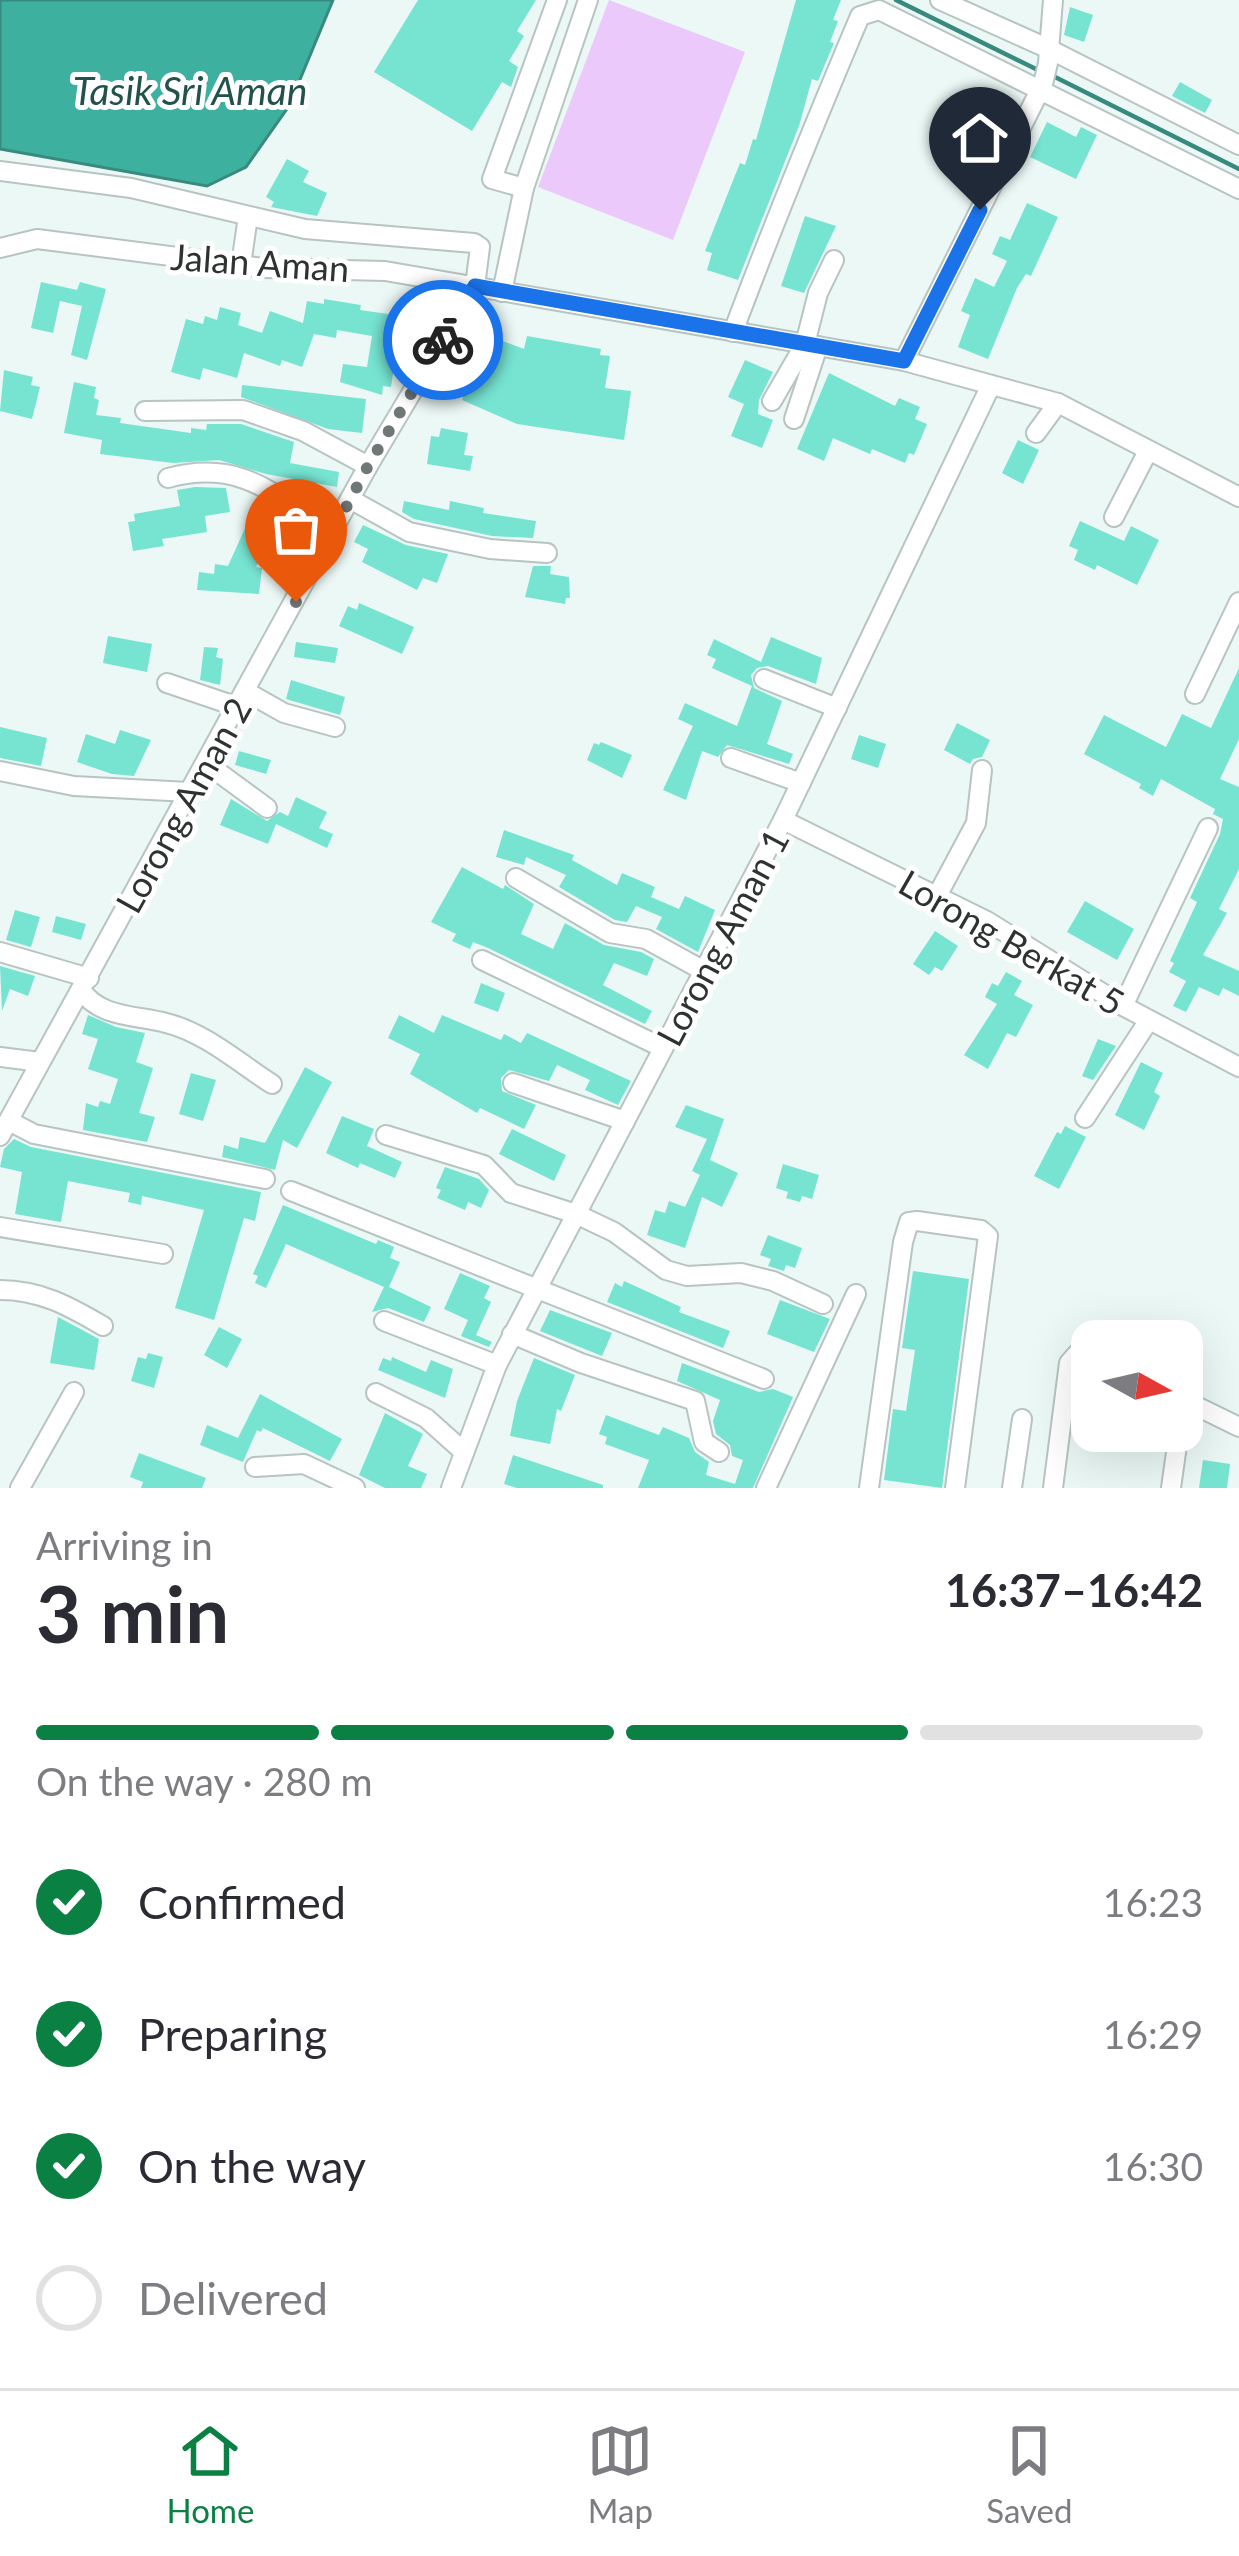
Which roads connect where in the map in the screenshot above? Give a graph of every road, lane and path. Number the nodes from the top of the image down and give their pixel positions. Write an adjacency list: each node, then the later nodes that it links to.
1 (557, 0): 9 (street)
2 (588, 0): 9 (street)
3 (940, 0): 5 (street)
4 (1053, 0): 5 (street)
5 (1048, 56): 6 (street); 7 (street)
6 (1040, 87): 10 (street); 17 (street); 19 (street)
7 (1239, 146)
8 (0, 171): 11 (street)
9 (524, 188): 16 (street)
10 (1239, 189)
11 (248, 216): 14 (street); 15 (street)
12 (0, 248): 14 (street, Jalan Aman)
13 (834, 260): 18 (street)
14 (241, 265): 15 (street, Jalan Aman)
15 (475, 286): 16 (street, Jalan Aman); 27 (street, Lorong Aman 2)
16 (502, 292): 17 (street, Jalan Aman)
17 (733, 332): 18 (street, Jalan Aman)
18 (811, 345): 19 (street, Jalan Aman); 21 (street); 24 (street)
19 (904, 361): 20 (street, Jalan Aman)
20 (991, 385): 22 (street, Jalan Aman); 39 (street, Lorong Aman 1)
21 (772, 401)
22 (1058, 403): 25 (street); 26 (street, Jalan Aman)
23 (145, 411): 27 (street)
24 (794, 419)
25 (1036, 433)
26 (1148, 451): 29 (street, Jalan Aman); 31 (street)
27 (368, 466): 30 (street, Lorong Aman 2)
28 (168, 478): 32 (street)
29 (1239, 497)
30 (350, 499): 32 (street, Lorong Aman 2); 33 (street)
31 (1114, 518)
32 (333, 532): 38 (street, Lorong Aman 2)
33 (547, 553)
34 (1239, 602): 37 (street)
35 (764, 679): 39 (street)
36 (167, 682): 38 (street)
37 (1195, 694)
38 (242, 699): 40 (street); 42 (street, Lorong Aman 2)
39 (837, 708): 45 (street, Lorong Aman 1)
40 (335, 727)
41 (731, 758): 45 (street)
42 (207, 764): 46 (street, Lorong Aman 2); 47 (street)
43 (982, 770): 51 (street)
44 (0, 771): 46 (street)
45 (801, 783): 48 (street, Lorong Aman 1)
46 (189, 792): 55 (street, Lorong Aman 2)
47 (266, 808)
48 (783, 820): 51 (street, Lorong Berkat 5); 54 (street, Lorong Aman 1)
49 (1208, 828): 56 (street)
50 (516, 878): 54 (street)
51 (937, 896): 56 (street, Lorong Berkat 5)
52 (0, 952): 55 (street)
53 (482, 960): 58 (street)
54 (704, 971): 58 (street, Lorong Aman 1)
55 (85, 984): 60 (street, Lorong Aman 2); 63 (street)
56 (1123, 1006): 57 (street, Lorong Berkat 5)
57 (1149, 1020): 61 (street, Lorong Berkat 5); 64 (street)
58 (664, 1048): 65 (street, Lorong Aman 1)
59 (0, 1057): 60 (street)
60 (40, 1062): 66 (street, Lorong Aman 2)
61 (1239, 1066)
62 (513, 1083): 65 (street)
63 (272, 1084)
64 (1085, 1118)
65 (625, 1121): 70 (street, Lorong Aman 1)
66 (5, 1129): 68 (street)
67 (386, 1135): 70 (street)
68 (265, 1179)
69 (291, 1191): 73 (street)
70 (576, 1214): 73 (street, Lorong Aman 1); 76 (street)
71 (0, 1227): 72 (street)
72 (163, 1254)
73 (536, 1288): 79 (street, Lorong Aman 1); 82 (street)
74 (0, 1290): 78 (street)
75 (856, 1294): 92 (street)
76 (823, 1304)
77 (384, 1321): 81 (street)
78 (103, 1327)
79 (512, 1334): 81 (street, Lorong Aman 1); 89 (street)
80 (1071, 1362): 99 (street)
81 (496, 1365): 88 (street, Lorong Aman 1)
82 (764, 1379)
83 (74, 1392): 93 (street)
84 (376, 1393): 88 (street)
85 (1203, 1411): 87 (street)
86 (1022, 1419): 98 (street)
87 (1239, 1427)
88 (464, 1452): 95 (street, Lorong Aman 1)
89 (718, 1452)
90 (1176, 1452): 100 (street)
91 (255, 1467): 94 (street)
92 (768, 1483)
93 (20, 1488)
94 (355, 1488)
95 (451, 1488)
96 (869, 1488): 97 (street)
97 (955, 1488)
98 (1012, 1488)
99 (1053, 1488)
100 (1171, 1488)

